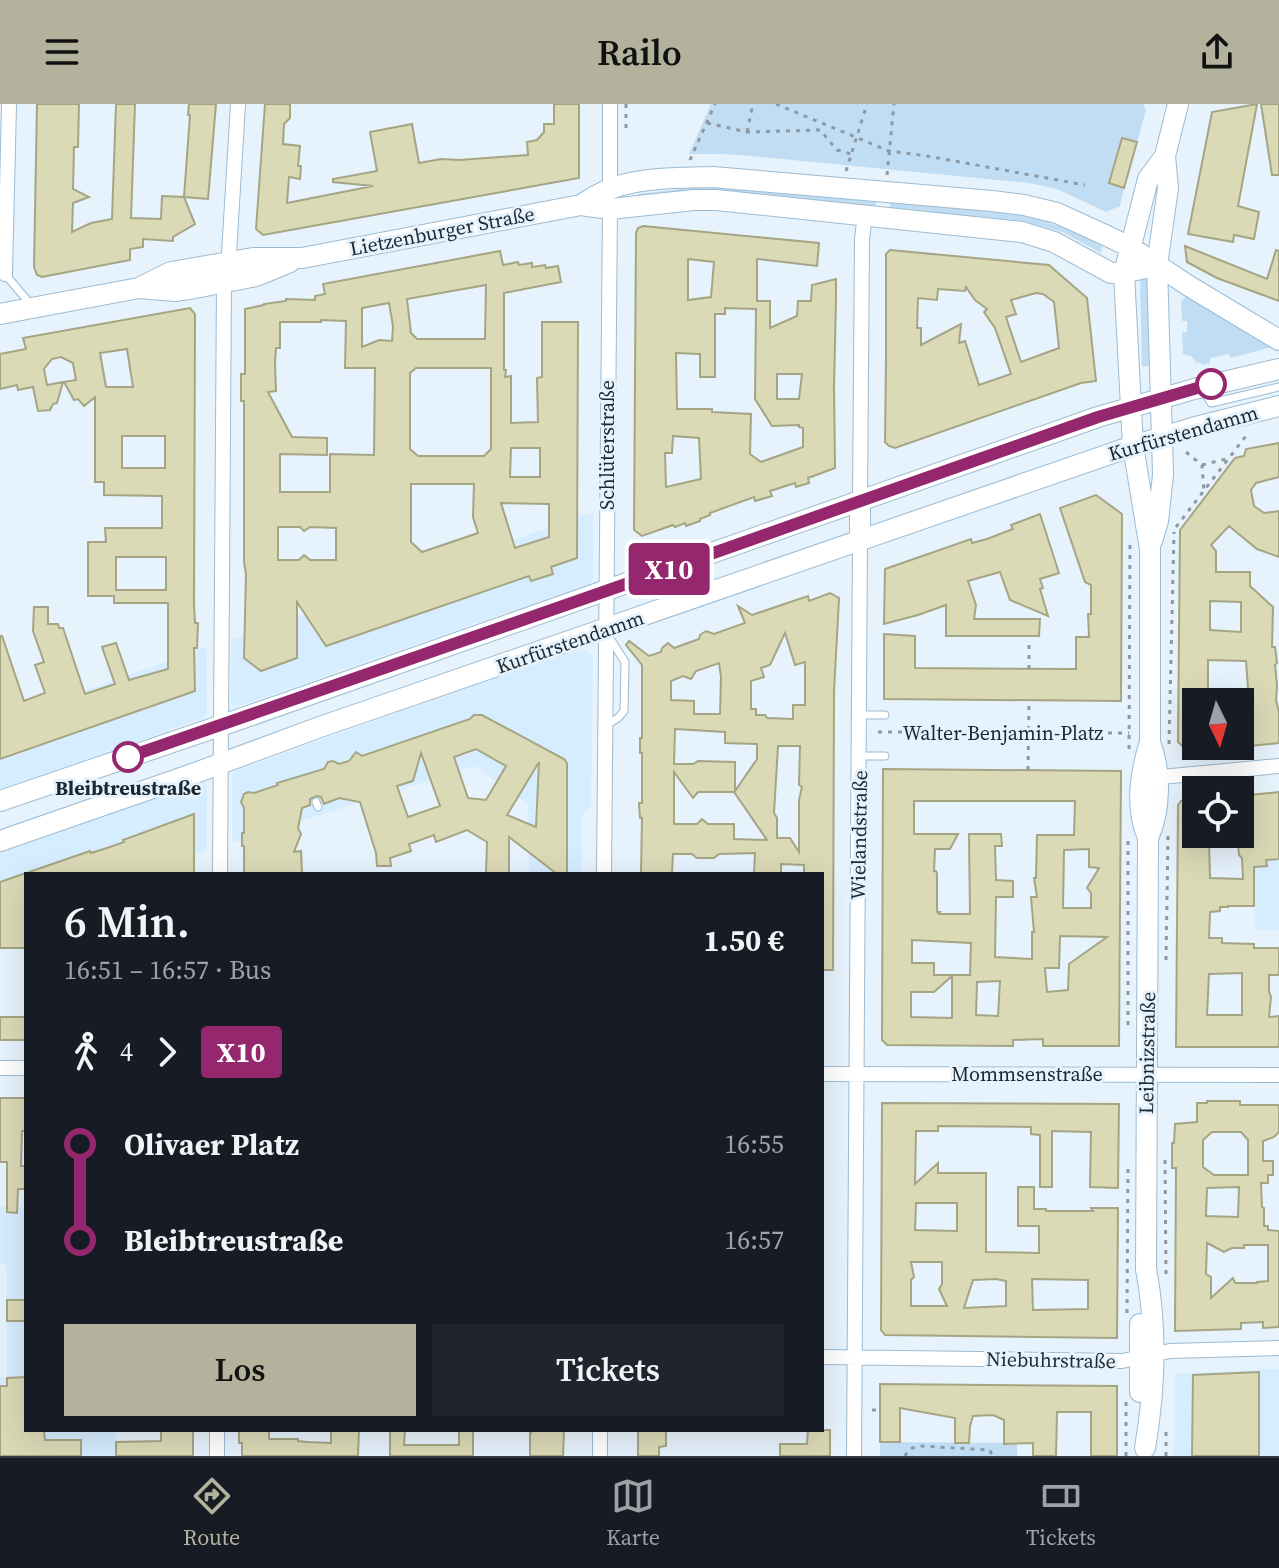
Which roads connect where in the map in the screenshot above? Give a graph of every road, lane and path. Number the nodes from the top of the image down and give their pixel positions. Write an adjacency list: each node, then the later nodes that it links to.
1 (9, 104): 29 (street)
2 (238, 104): 26 (street)
3 (610, 104): 22 (street, Schlüterstraße)
4 (715, 104): 10 (path)
5 (753, 104): 13 (path)
6 (776, 104): 11 (path)
7 (867, 104): 14 (path)
8 (894, 104): 15 (path)
9 (1178, 104): 17 (main road)
10 (707, 123): 13 (path); 18 (path)
11 (822, 123): 12 (path); 14 (path)
12 (820, 130): 13 (path); 16 (path)
13 (747, 132)
14 (857, 137): 15 (path); 16 (path)
15 (889, 151): 20 (path); 21 (path)
16 (851, 154): 19 (path)
17 (1165, 156): 24 (main road, Leibnizstraße); 27 (main road, Leibnizstraße)
18 (690, 160)
19 (846, 171)
20 (887, 175)
21 (1085, 185)
22 (610, 199): 23 (main road); 24 (main road); 25 (main road, Lietzenburger Straße); 53 (street, Schlüterstraße)
23 (865, 215): 28 (main road); 48 (street, Wielandstraße)
24 (1130, 247): 27 (main road); 28 (main road, Leibnizstraße)
25 (302, 258): 26 (main road, Lietzenburger Straße); 30 (main road, Lietzenburger Straße)
26 (230, 262): 31 (main road, Lietzenburger Straße)
27 (1157, 265): 28 (main road); 34 (main road); 37 (main road, Leibnizstraße)
28 (1124, 273): 39 (main road, Leibnizstraße)
29 (5, 274): 32 (lane)
30 (224, 282): 31 (main road, Lietzenburger Straße); 60 (street)
31 (139, 288): 32 (main road, Lietzenburger Straße)
32 (33, 308): 33 (main road, Lietzenburger Straße)
33 (0, 314)
34 (1279, 340)
35 (1279, 369): 38 (main road, Kurfürstendamm)
36 (1279, 387): 38 (lane)
37 (1162, 398): 38 (main road, Kurfürstendamm); 39 (main road, Kurfürstendamm); 42 (main road, Leibnizstraße)
38 (1209, 404): 40 (main road, Kurfürstendamm); 42 (main road, Kurfürstendamm)
39 (1131, 406): 43 (main road, Leibnizstraße); 48 (main road, Kurfürstendamm)
40 (1279, 406)
41 (1249, 432): 45 (path)
42 (1163, 437): 43 (main road, Kurfürstendamm); 52 (main road, Leibnizstraße)
43 (1133, 446): 51 (main road, Kurfürstendamm); 52 (main road, Leibnizstraße)
44 (1186, 452): 46 (path)
45 (1229, 458): 46 (path); 47 (path)
46 (1202, 465): 47 (path)
47 (1204, 491): 50 (path)
48 (860, 502): 51 (main road, Wielandstraße); 53 (main road, Kurfürstendamm)
49 (1175, 517): 64 (path)
50 (1176, 527)
51 (860, 541): 54 (main road, Kurfürstendamm); 58 (street, Wielandstraße)
52 (1150, 549): 64 (main road, Leibnizstraße)
53 (606, 591): 54 (street, Schlüterstraße); 60 (main road, Kurfürstendamm)
54 (606, 632): 67 (main road, Kurfürstendamm); 75 (street, Schlüterstraße)
55 (1029, 641): 56 (path)
56 (1029, 669)
57 (1029, 700): 62 (path)
58 (860, 715): 59 (lane, Walter-Benjamin-Platz); 65 (street, Wielandstraße)
59 (885, 715)
60 (221, 726): 67 (street); 71 (main road, Kurfürstendamm)
61 (878, 732): 62 (path, Walter-Benjamin-Platz)
62 (1029, 733): 63 (path, Walter-Benjamin-Platz); 69 (path)
63 (1129, 733)
64 (1159, 745): 70 (main road, Leibnizstraße)
65 (859, 756): 66 (lane); 80 (street, Wielandstraße)
66 (885, 756)
67 (221, 764): 73 (main road, Kurfürstendamm); 74 (street)
68 (1279, 766): 70 (street)
69 (1028, 770)
70 (1149, 778): 72 (main road, Leibnizstraße)
71 (0, 801)
72 (1158, 836): 76 (path); 81 (main road, Leibnizstraße)
73 (0, 841)
74 (220, 872)
75 (604, 872)
76 (1166, 973)
77 (0, 1068): 78 (street)
78 (24, 1068)
79 (824, 1074): 80 (street, Mommsenstraße)
80 (856, 1074): 81 (street, Mommsenstraße); 90 (street, Wielandstraße)
81 (1147, 1074): 82 (street, Mommsenstraße); 89 (main road, Leibnizstraße)
82 (1279, 1075)
83 (1165, 1150): 85 (path)
84 (1128, 1162): 86 (path)
85 (1166, 1287)
86 (1127, 1317)
87 (1279, 1348): 89 (street, Niebuhrstraße)
88 (824, 1357): 90 (street, Niebuhrstraße)
89 (1146, 1357): 90 (street, Niebuhrstraße); 96 (main road, Leibnizstraße)
90 (855, 1358): 99 (street, Wielandstraße)
91 (1126, 1397): 96 (path)
92 (872, 1410): 93 (path)
93 (880, 1410)
94 (217, 1432): 97 (street)
95 (600, 1432): 98 (street)
96 (1139, 1453)
97 (217, 1456)
98 (600, 1456)
99 (854, 1456)
100 (905, 1456): 101 (path)
101 (992, 1456)

